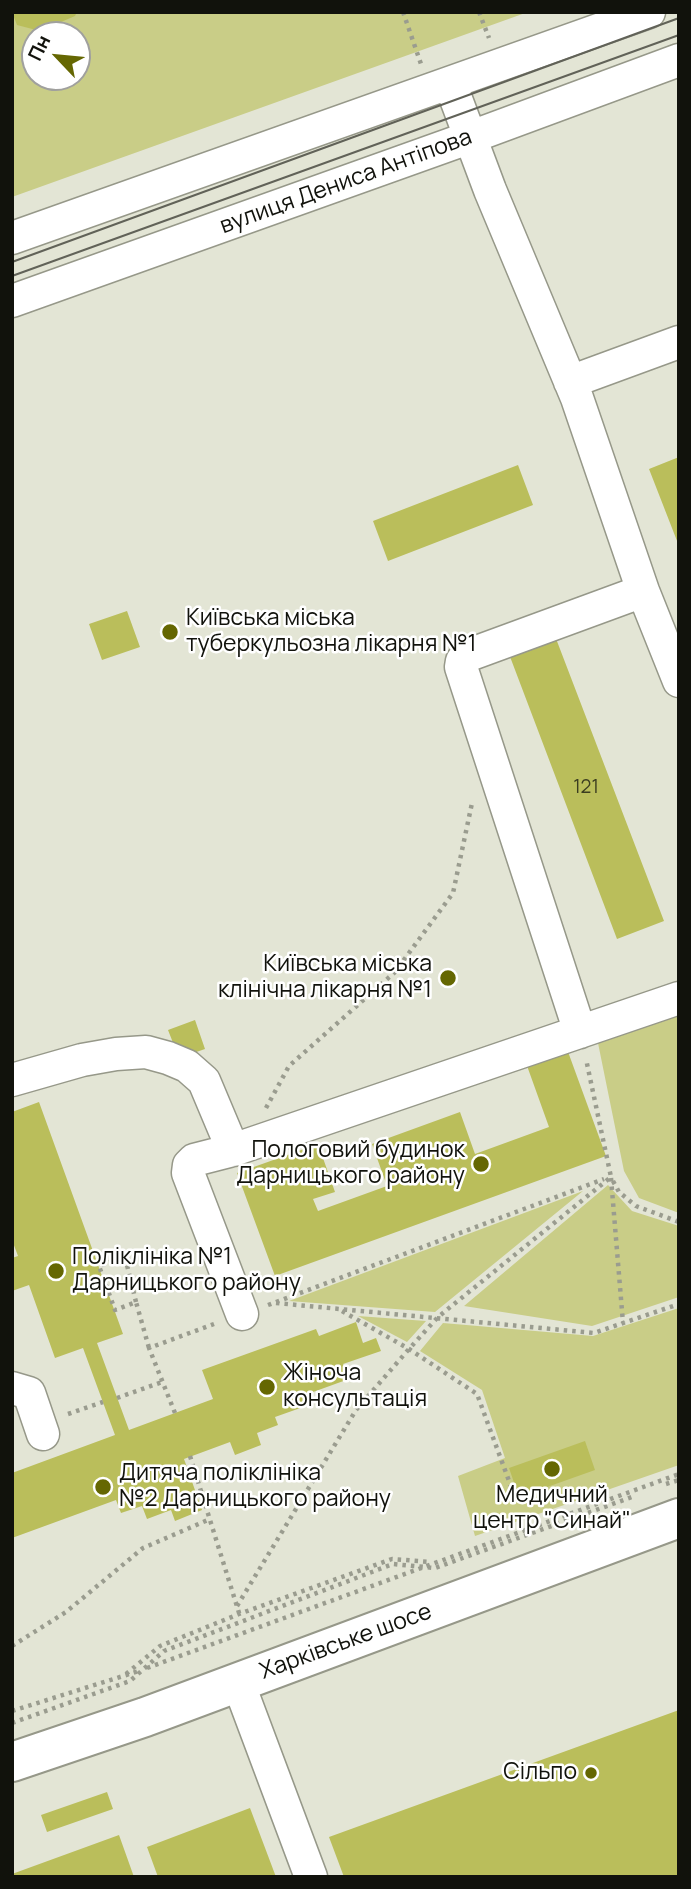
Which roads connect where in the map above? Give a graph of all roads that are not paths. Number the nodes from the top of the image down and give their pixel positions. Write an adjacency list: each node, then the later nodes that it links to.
1 (649, 12): 3 (street)
2 (679, 60): 4 (street, вулиця Дениса Антіпова)
3 (450, 83): 4 (street); 5 (street)
4 (471, 137): 6 (street, вулиця Дениса Антіпова); 8 (street)
5 (12, 238)
6 (12, 300)
7 (679, 342): 8 (street)
8 (570, 382): 9 (street)
9 (643, 591): 10 (street); 12 (street)
10 (679, 681)
11 (679, 998): 12 (street)
12 (580, 1032): 14 (street)
13 (12, 1080): 14 (street)
14 (240, 1148): 15 (street)
15 (242, 1314)
16 (12, 1388): 17 (street)
17 (41, 1429)
18 (679, 1518): 19 (main road, Харківське шосе)
19 (238, 1682): 20 (main road, Харківське шосе); 21 (street)
20 (12, 1762)
21 (311, 1877)

